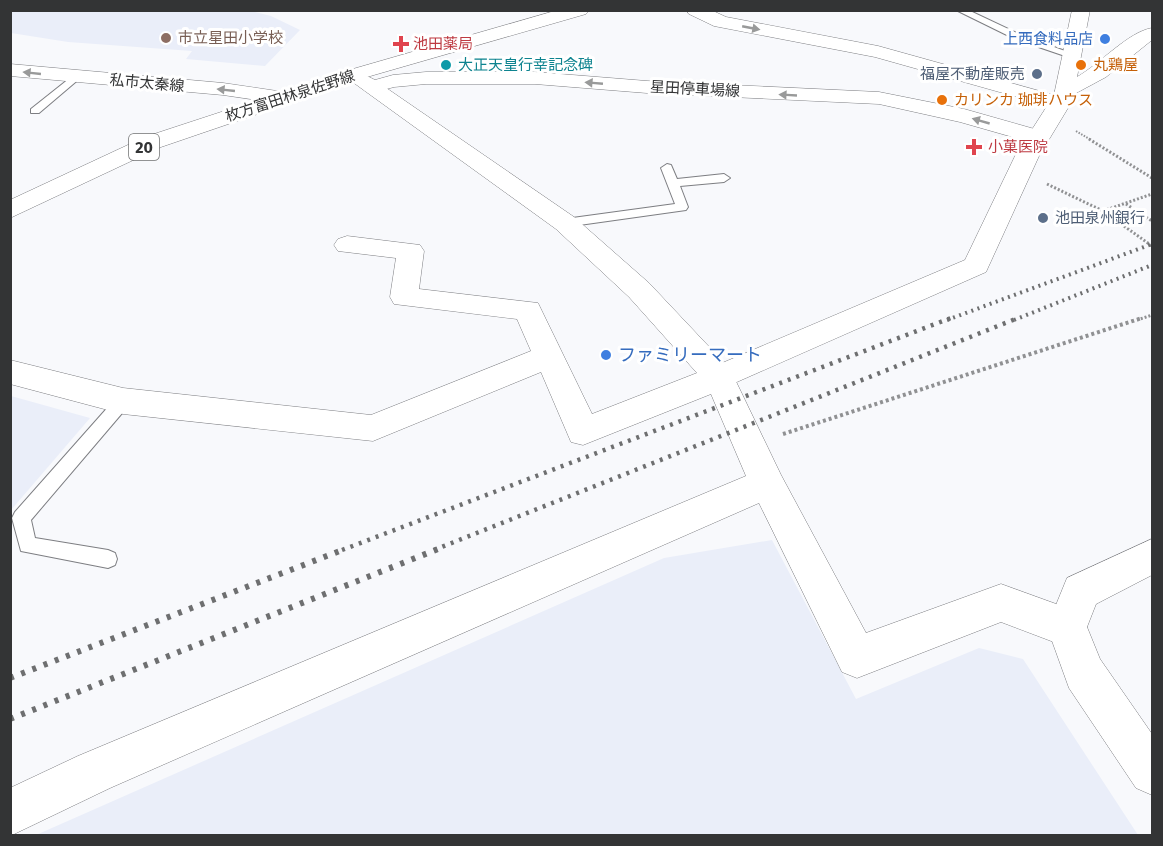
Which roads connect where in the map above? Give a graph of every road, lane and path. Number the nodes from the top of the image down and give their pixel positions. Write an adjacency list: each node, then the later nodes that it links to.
1 (580, 10): 9 (street, 枚方富田林泉佐野線 / 20)
2 (695, 10): 11 (street, one-way to 11)
3 (960, 10): 6 (lane)
4 (1081, 10): 6 (street)
5 (1152, 34): 11 (street)
6 (1071, 55): 11 (street)
7 (10, 70): 8 (street, 私市太秦線, one-way to 7)
8 (75, 77): 10 (street, 私市太秦線, one-way to 8); 12 (lane)
9 (363, 81): 10 (street, 枚方富田林泉佐野線 / 20); 14 (street, 星田停車場線, one-way to 9); 25 (street)
10 (284, 98): 22 (street, 枚方富田林泉佐野線 / 20)
11 (1061, 98): 14 (street)
12 (35, 111)
13 (1074, 130): 17 (path)
14 (1037, 137): 31 (street)
15 (667, 168): 19 (lane)
16 (724, 178): 19 (lane)
17 (1152, 178)
18 (1039, 180): 23 (path)
19 (673, 183): 25 (lane)
20 (1152, 194): 21 (path)
21 (1126, 204): 23 (path); 24 (path)
22 (10, 210)
23 (1102, 211): 27 (path)
24 (1152, 221)
25 (565, 223): 31 (street)
26 (348, 245): 29 (street)
27 (1152, 246)
28 (1152, 315): 33 (path)
29 (549, 356): 31 (street); 32 (street)
30 (10, 372): 32 (street)
31 (719, 377): 33 (street)
32 (123, 401): 36 (lane)
33 (751, 444): 34 (street)
34 (767, 483): 37 (street); 39 (street)
35 (1152, 556): 37 (street)
36 (108, 559)
37 (1067, 627): 38 (street)
38 (1152, 772)
39 (10, 813)

